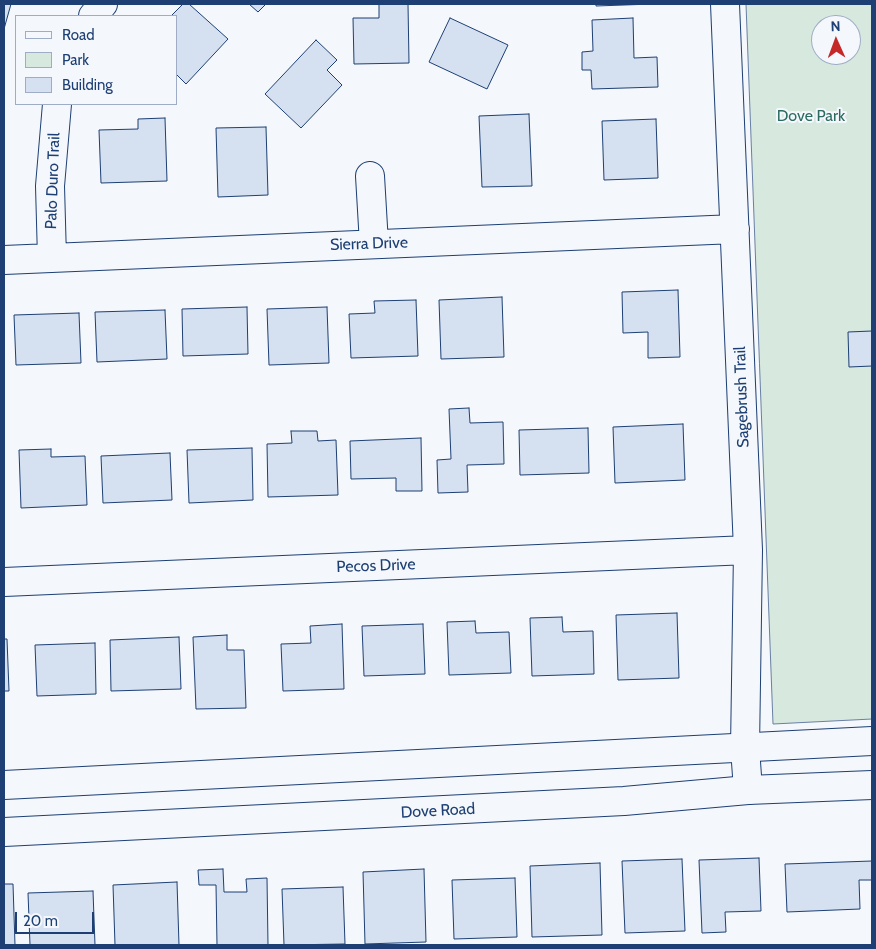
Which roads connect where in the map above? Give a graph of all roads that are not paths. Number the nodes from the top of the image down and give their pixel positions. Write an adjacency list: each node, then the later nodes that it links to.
1 (103, 4): 3 (street)
2 (726, 4): 6 (street, Sagebrush Trail)
3 (94, 15)
4 (57, 105): 8 (street, Palo Duro Trail)
5 (370, 176): 7 (street)
6 (735, 229): 7 (street, Sierra Drive); 10 (street, Sagebrush Trail)
7 (374, 244): 8 (street, Sierra Drive)
8 (52, 258): 9 (street, Sierra Drive)
9 (4, 260)
10 (748, 550): 11 (street, Pecos Drive); 13 (street, Sagebrush Trail)
11 (4, 582)
12 (872, 741): 13 (street)
13 (745, 748): 15 (street); 16 (street, Sagebrush Trail)
14 (872, 784): 16 (street, Dove Road)
15 (4, 785)
16 (748, 790): 17 (street, Dove Road)
17 (4, 832)

